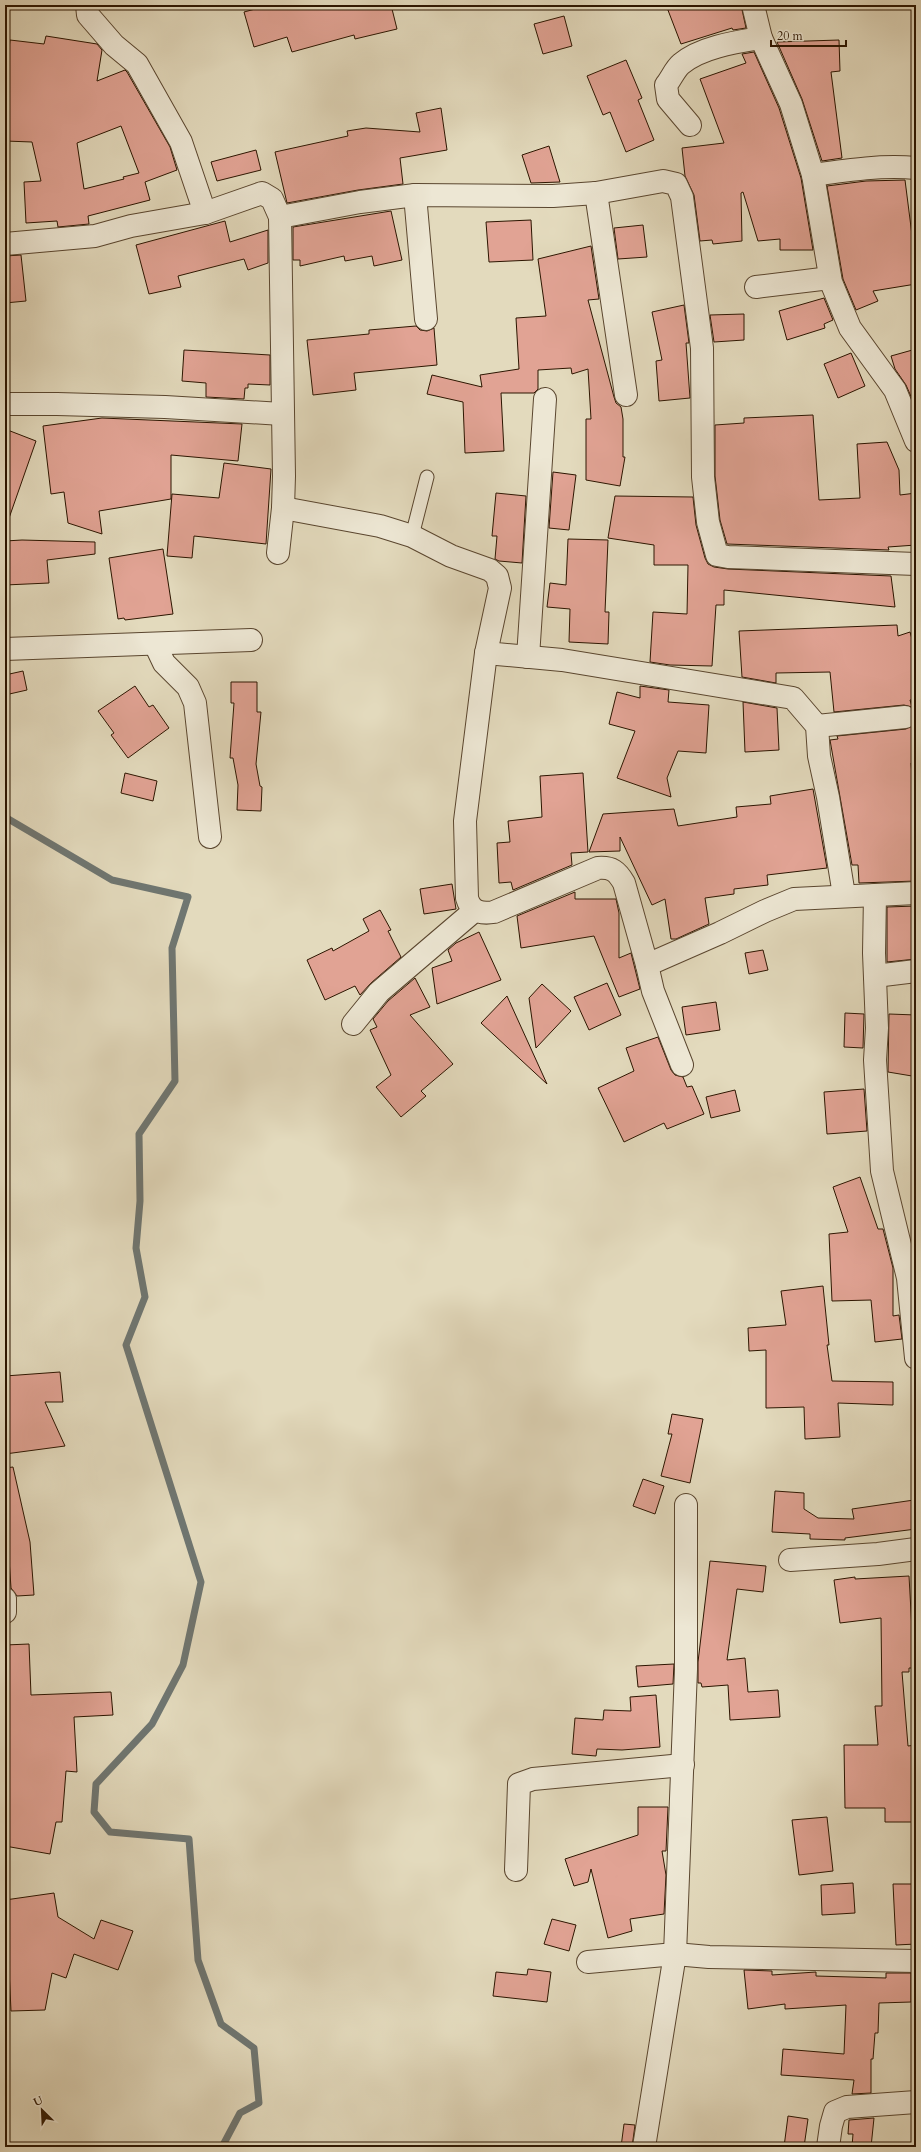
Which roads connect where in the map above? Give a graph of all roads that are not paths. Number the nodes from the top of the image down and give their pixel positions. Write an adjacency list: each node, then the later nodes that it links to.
1 (87, 5): 9 (street)
2 (753, 5): 3 (street)
3 (761, 38): 4 (street); 6 (street)
4 (690, 125)
5 (916, 168): 6 (street)
6 (813, 175): 12 (street)
7 (596, 193): 8 (street); 15 (street); 24 (street)
8 (415, 195): 10 (street); 14 (street)
9 (205, 213): 10 (street); 11 (street)
10 (280, 217): 18 (street)
11 (5, 244)
12 (830, 278): 13 (street); 19 (street)
13 (756, 287)
14 (426, 319)
15 (626, 395)
16 (544, 399): 29 (street)
17 (5, 404): 18 (street)
18 (282, 414): 21 (street)
19 (916, 441)
20 (427, 477): 22 (lane)
21 (283, 508): 22 (street); 23 (street)
22 (412, 536): 28 (street)
23 (278, 553)
24 (916, 564)
25 (251, 640): 26 (street)
26 (155, 644): 27 (street); 32 (street)
27 (5, 649)
28 (486, 653): 29 (street); 36 (street)
29 (528, 657): 31 (street)
30 (905, 717): 31 (street)
31 (817, 726): 34 (street)
32 (210, 837)
33 (916, 893): 35 (street)
34 (844, 895): 35 (street); 37 (street)
35 (875, 895): 39 (street)
36 (474, 910): 37 (street); 40 (street)
37 (647, 965): 41 (street)
38 (916, 971): 39 (street)
39 (875, 976): 42 (street)
40 (353, 1024)
41 (682, 1065)
42 (916, 1358)
43 (686, 1505): 48 (street)
44 (916, 1549): 45 (street)
45 (790, 1560)
46 (5, 1599): 47 (street)
47 (5, 1612)
48 (683, 1765): 49 (street); 50 (street)
49 (516, 1870)
50 (675, 1954): 51 (street); 52 (street); 54 (street)
51 (916, 1961)
52 (588, 1962)
53 (916, 2102): 55 (street)
54 (644, 2147)
55 (828, 2147)

